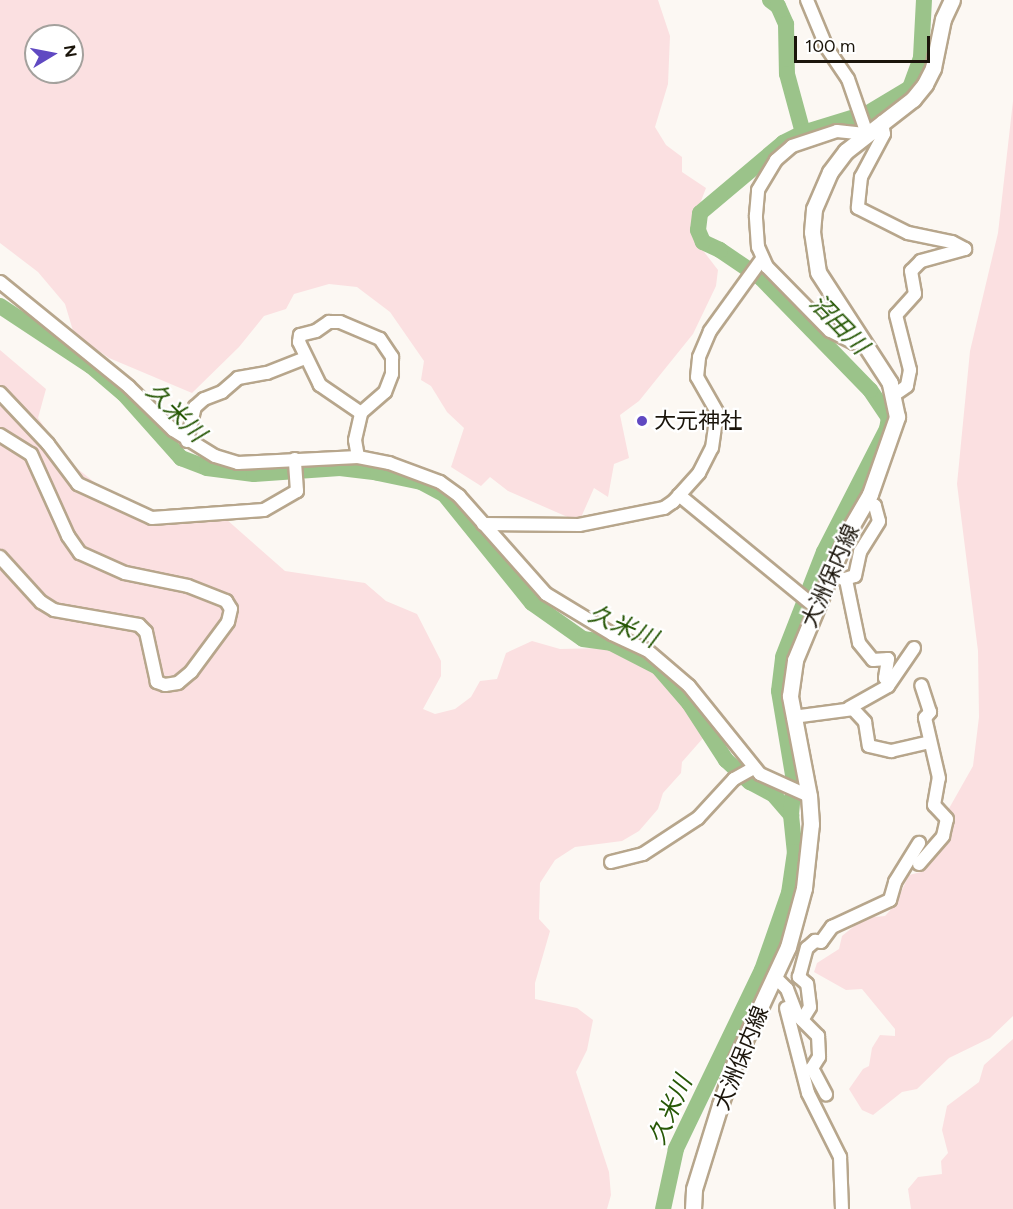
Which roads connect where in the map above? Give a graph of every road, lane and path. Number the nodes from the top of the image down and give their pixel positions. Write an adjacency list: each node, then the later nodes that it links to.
1 (807, 0): 4 (street)
2 (952, 0): 3 (main road, 大洲保内線)
3 (882, 122): 4 (main road, 大洲保内線); 10 (street)
4 (865, 127): 5 (street); 7 (main road, 大洲保内線)
5 (759, 261): 7 (street); 16 (street)
6 (0, 282): 13 (street)
7 (864, 341): 10 (main road, 大洲保内線)
8 (305, 358): 11 (street); 11 (street); 13 (street)
9 (0, 393): 15 (street)
10 (894, 395): 17 (main road, 大洲保内線)
11 (361, 413): 14 (street)
12 (0, 435): 19 (street)
13 (186, 441): 15 (street)
14 (358, 457): 15 (street); 18 (street)
15 (296, 461)
16 (679, 495): 18 (street); 22 (street)
17 (867, 500): 20 (main road, 大洲保内線); 21 (street)
18 (483, 524): 29 (street)
19 (0, 557)
20 (830, 573): 21 (street); 22 (main road, 大洲保内線)
21 (844, 579): 24 (street)
22 (813, 605): 27 (main road, 大洲保内線)
23 (914, 648): 24 (street)
24 (890, 682): 26 (street)
25 (921, 685): 28 (street)
26 (849, 708): 27 (street); 28 (street)
27 (793, 717): 30 (main road, 大洲保内線)
28 (930, 742): 33 (street)
29 (754, 768): 30 (street); 32 (street)
30 (807, 796): 34 (main road, 大洲保内線)
31 (919, 843): 36 (street)
32 (610, 862)
33 (919, 864)
34 (775, 977): 36 (street); 38 (main road, 大洲保内線)
35 (786, 1008): 39 (street)
36 (802, 1020): 37 (street)
37 (826, 1094)
38 (693, 1209)
39 (842, 1209)

